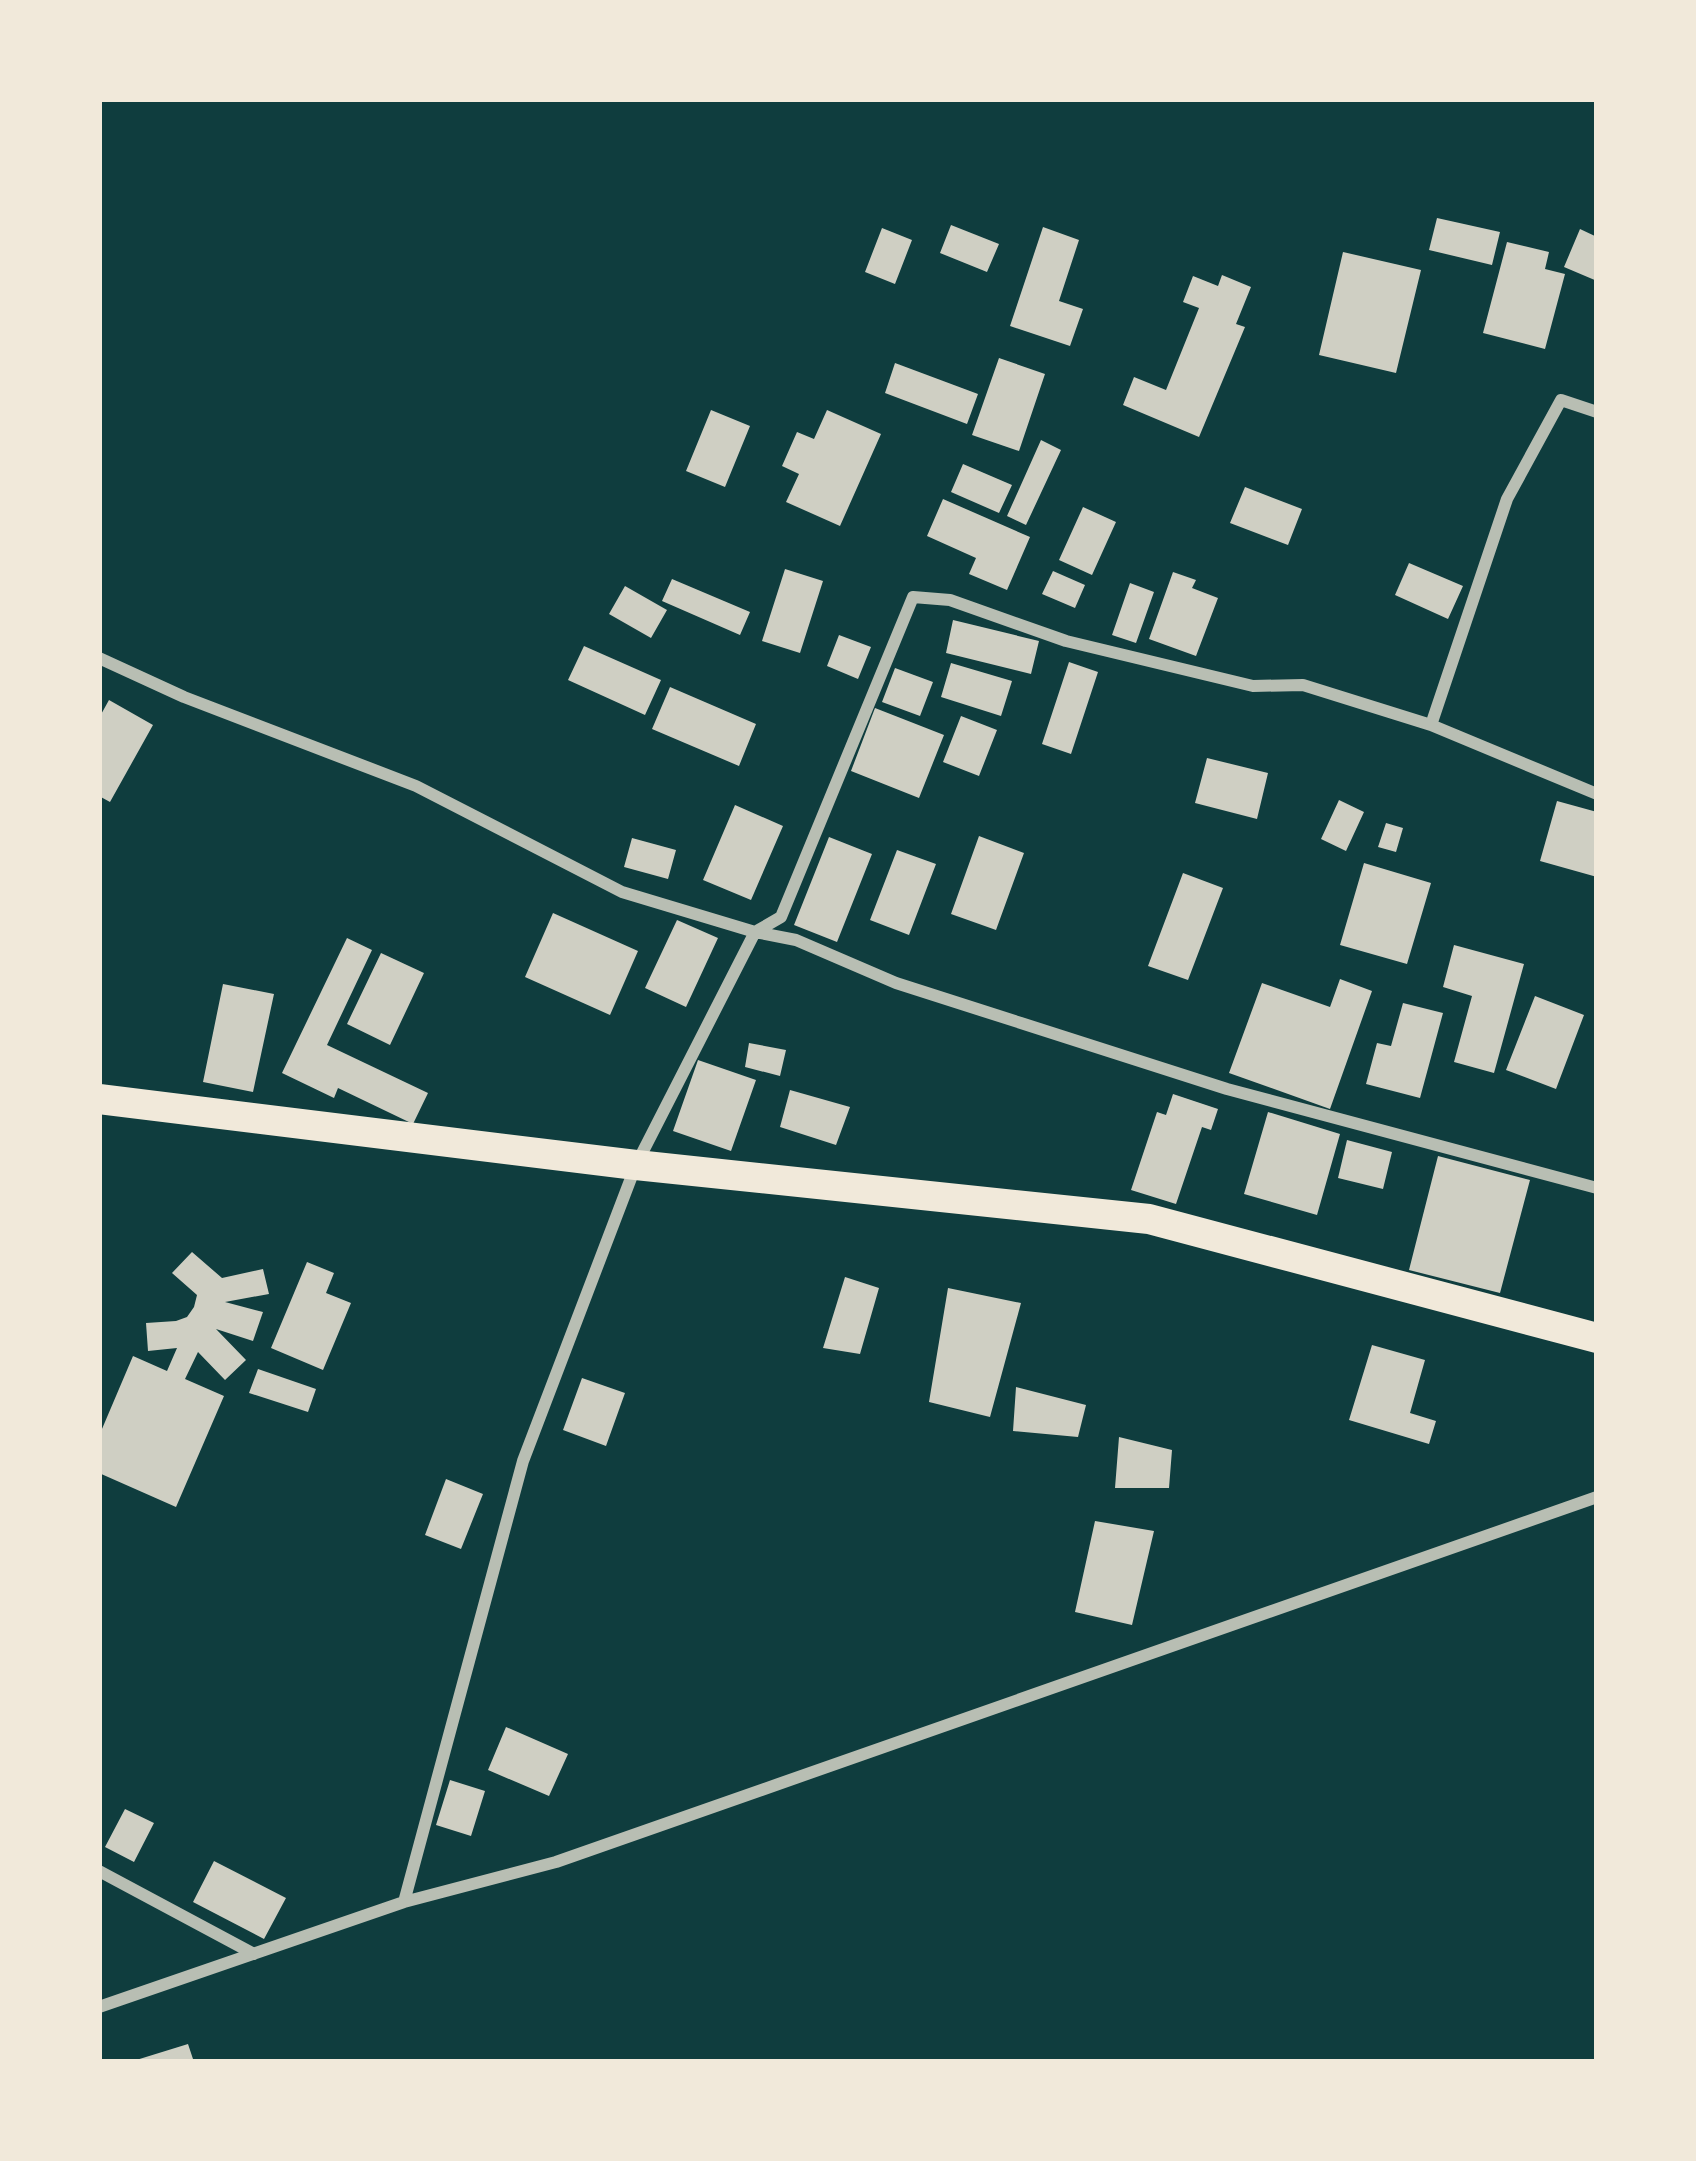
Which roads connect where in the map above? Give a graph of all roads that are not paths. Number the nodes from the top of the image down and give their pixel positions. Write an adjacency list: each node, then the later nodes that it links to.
1 (1597, 412): 3 (street)
2 (99, 658): 5 (street)
3 (1431, 725): 4 (street); 5 (street)
4 (1597, 794)
5 (755, 932): 7 (street); 8 (street)
6 (99, 1099): 7 (main road)
7 (636, 1165): 9 (main road); 12 (street)
8 (1597, 1188)
9 (1597, 1338)
10 (1597, 1497): 12 (street)
11 (99, 1870): 13 (street)
12 (404, 1902): 13 (street)
13 (254, 1954): 14 (street)
14 (99, 2007)

